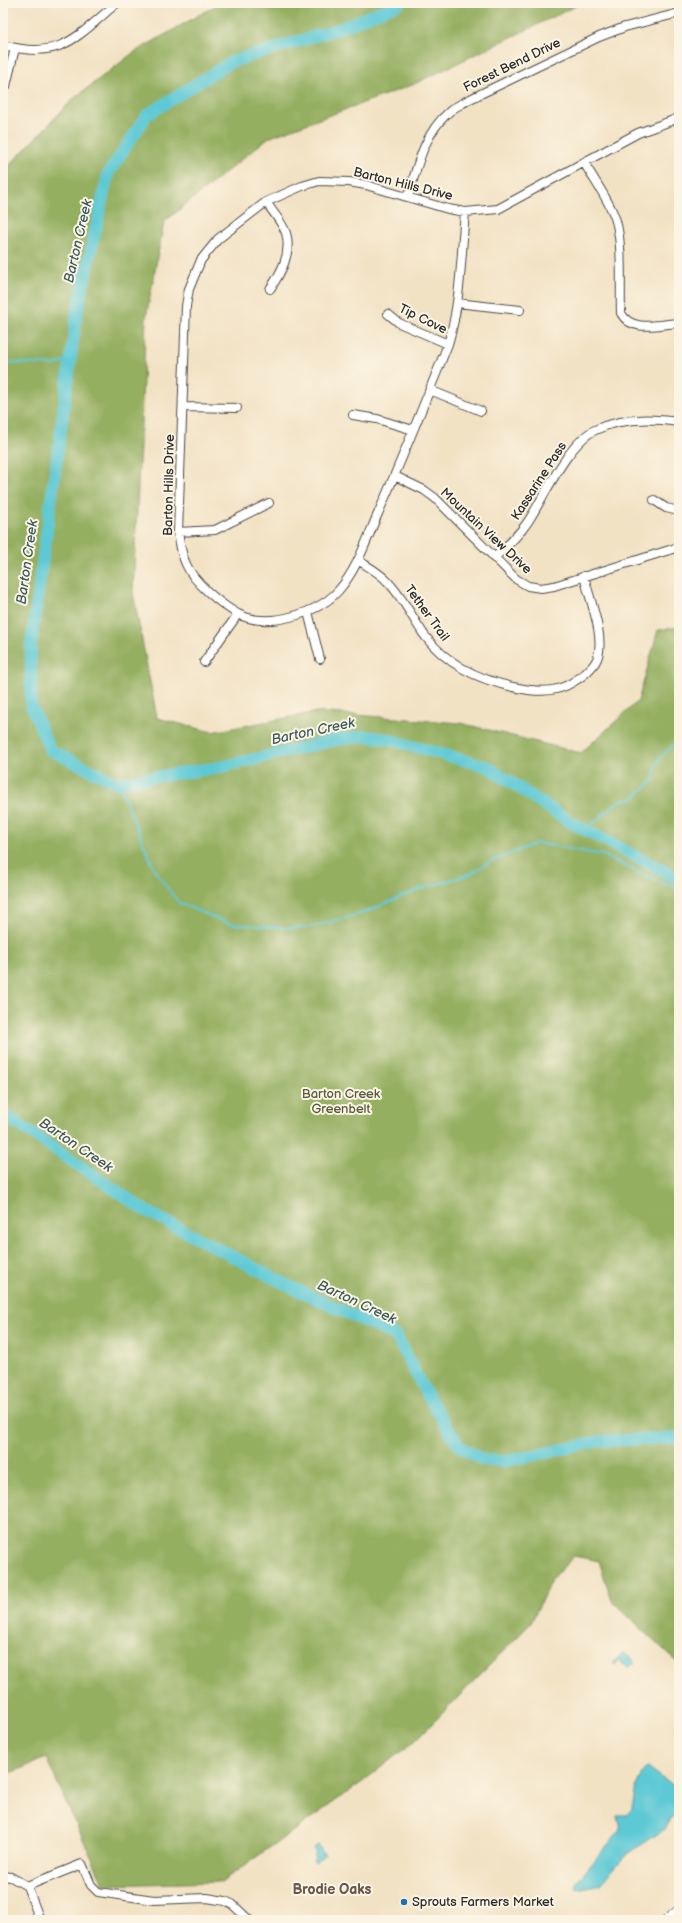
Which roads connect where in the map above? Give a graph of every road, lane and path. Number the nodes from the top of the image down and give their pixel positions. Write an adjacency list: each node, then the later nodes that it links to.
1 (117, 3): 4 (street)
2 (679, 13): 8 (street, Forest Bend Drive)
3 (3, 45): 4 (street)
4 (15, 48): 5 (street)
5 (3, 92)
6 (679, 118): 7 (street, Barton Hills Drive)
7 (585, 164): 10 (street, Barton Hills Drive); 15 (street)
8 (408, 197): 9 (street, Barton Hills Drive); 10 (street, Barton Hills Drive)
9 (266, 202): 11 (street); 18 (street, Barton Hills Drive)
10 (465, 212): 12 (street, Barton Hills Drive)
11 (270, 289)
12 (457, 303): 13 (street); 16 (street, Barton Hills Drive)
13 (520, 310)
14 (388, 314): 16 (street, Tip Cove)
15 (679, 323)
16 (448, 344): 17 (street, Barton Hills Drive)
17 (430, 390): 20 (street); 23 (street, Barton Hills Drive)
18 (184, 407): 19 (street); 28 (street, Barton Hills Drive)
19 (237, 408)
20 (481, 411)
21 (353, 415): 23 (street)
22 (679, 422): 30 (street, Kassarine Pass)
23 (413, 430): 24 (street, Barton Hills Drive)
24 (395, 476): 30 (street, Mountain View Drive); 31 (street, Barton Hills Drive)
25 (654, 500): 27 (street)
26 (269, 503): 28 (street)
27 (679, 511)
28 (178, 532): 34 (street, Barton Hills Drive)
29 (679, 548): 32 (street, Mountain View Drive)
30 (494, 558): 32 (street, Mountain View Drive)
31 (358, 560): 32 (street, Tether Trail); 33 (street, Barton Hills Drive)
32 (584, 576)
33 (308, 612): 34 (street, Barton Hills Drive); 35 (street)
34 (238, 614): 36 (street)
35 (320, 659)
36 (204, 662)
37 (3, 1876): 38 (street)
38 (27, 1886): 40 (street); 41 (street)
39 (679, 1911): 42 (main road)
40 (40, 1920)
41 (249, 1920)
42 (668, 1920)

